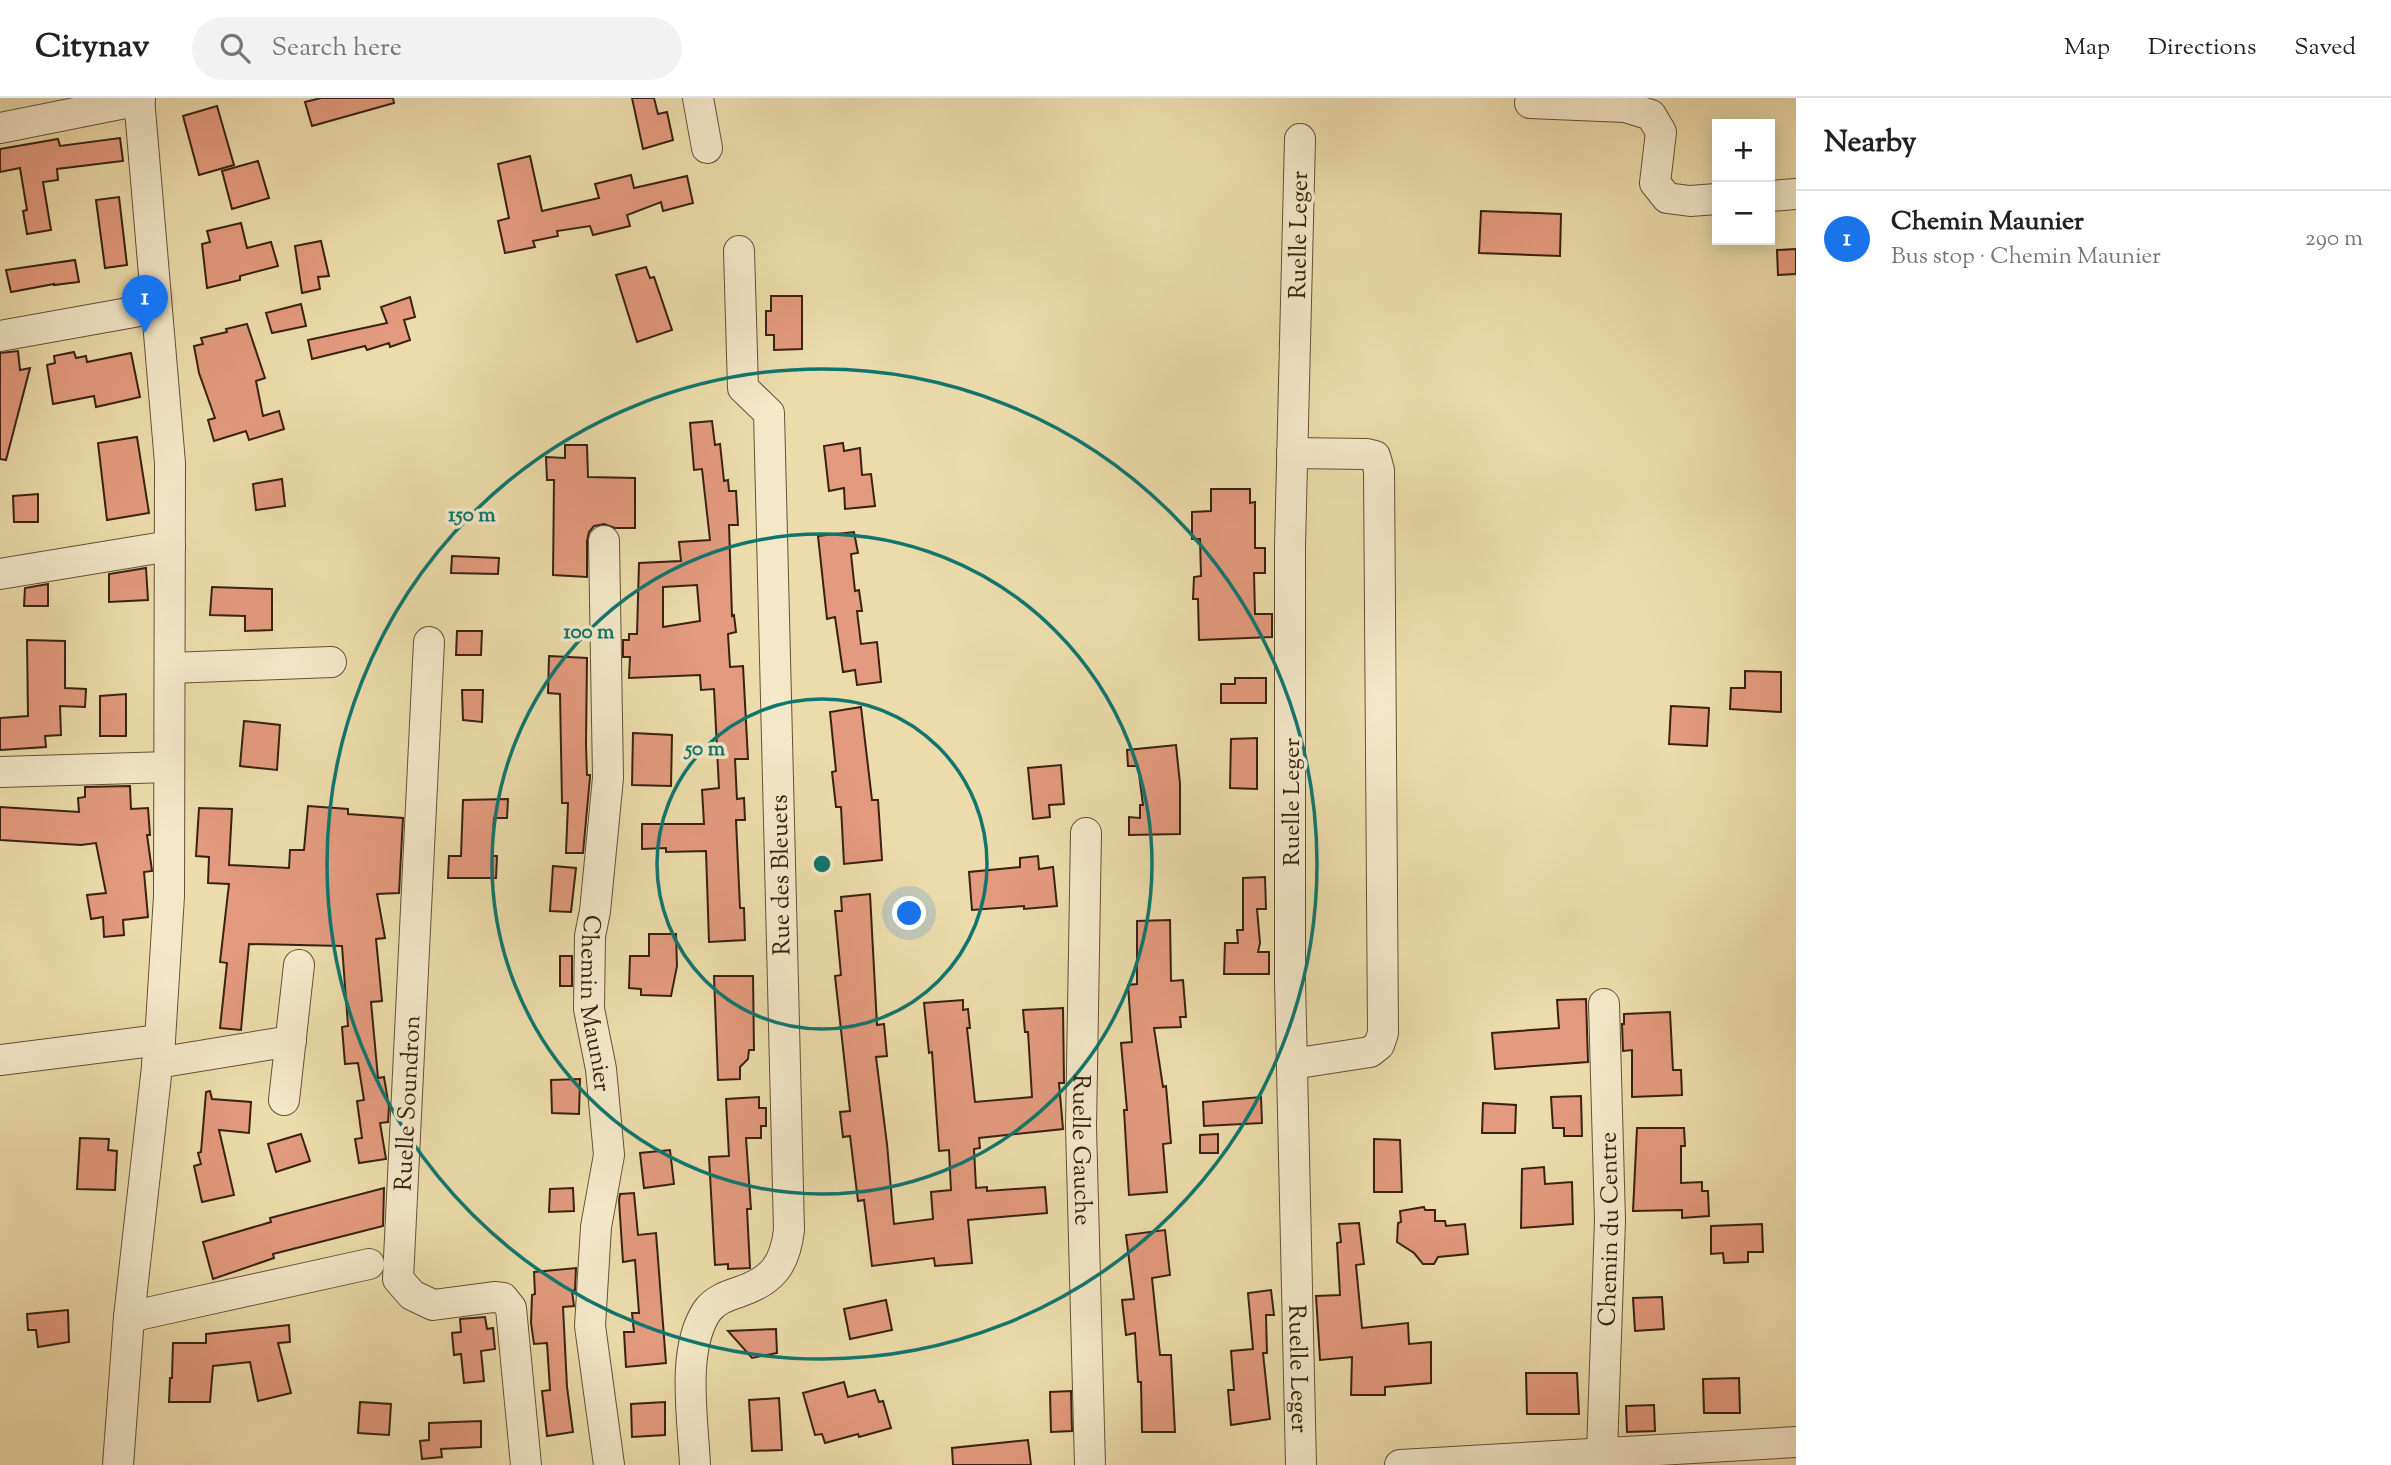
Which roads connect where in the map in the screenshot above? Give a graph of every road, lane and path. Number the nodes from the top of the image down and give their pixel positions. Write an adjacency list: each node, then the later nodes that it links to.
1 (698, 98): 6 (street)
2 (140, 99): 4 (street); 11 (street)
3 (1530, 103): 9 (street)
4 (0, 128)
5 (1300, 139): 13 (street, Ruelle Leger)
6 (707, 148)
7 (1796, 194): 8 (street)
8 (1775, 196)
9 (1712, 200)
10 (739, 251): 38 (street, Rue des Bleuets)
11 (156, 308): 12 (street); 15 (street)
12 (0, 336)
13 (1292, 453): 28 (street, Ruelle Leger); 28 (street)
14 (604, 541): 37 (street, Chemin Maunier)
15 (170, 546): 16 (street); 19 (street)
16 (0, 574)
17 (429, 642): 36 (street, Ruelle Soundron)
18 (331, 662): 19 (street)
19 (170, 668): 20 (street)
20 (169, 767): 21 (street); 26 (street)
21 (0, 772)
22 (1086, 833): 39 (street, Ruelle Gauche)
23 (299, 965): 25 (street)
24 (1604, 1004): 33 (street, Chemin du Centre)
25 (291, 1041): 26 (street); 29 (street)
26 (158, 1051): 27 (street); 31 (street)
27 (0, 1060)
28 (1292, 1063): 40 (street, Ruelle Leger)
29 (284, 1100)
30 (369, 1264): 31 (street)
31 (129, 1317): 35 (street)
32 (1796, 1442): 34 (street)
33 (1602, 1453): 34 (street); 41 (street)
34 (1721, 1455)
35 (118, 1465)
36 (526, 1465)
37 (609, 1465)
38 (695, 1465)
39 (1090, 1465)
40 (1301, 1465)
41 (1400, 1465)

